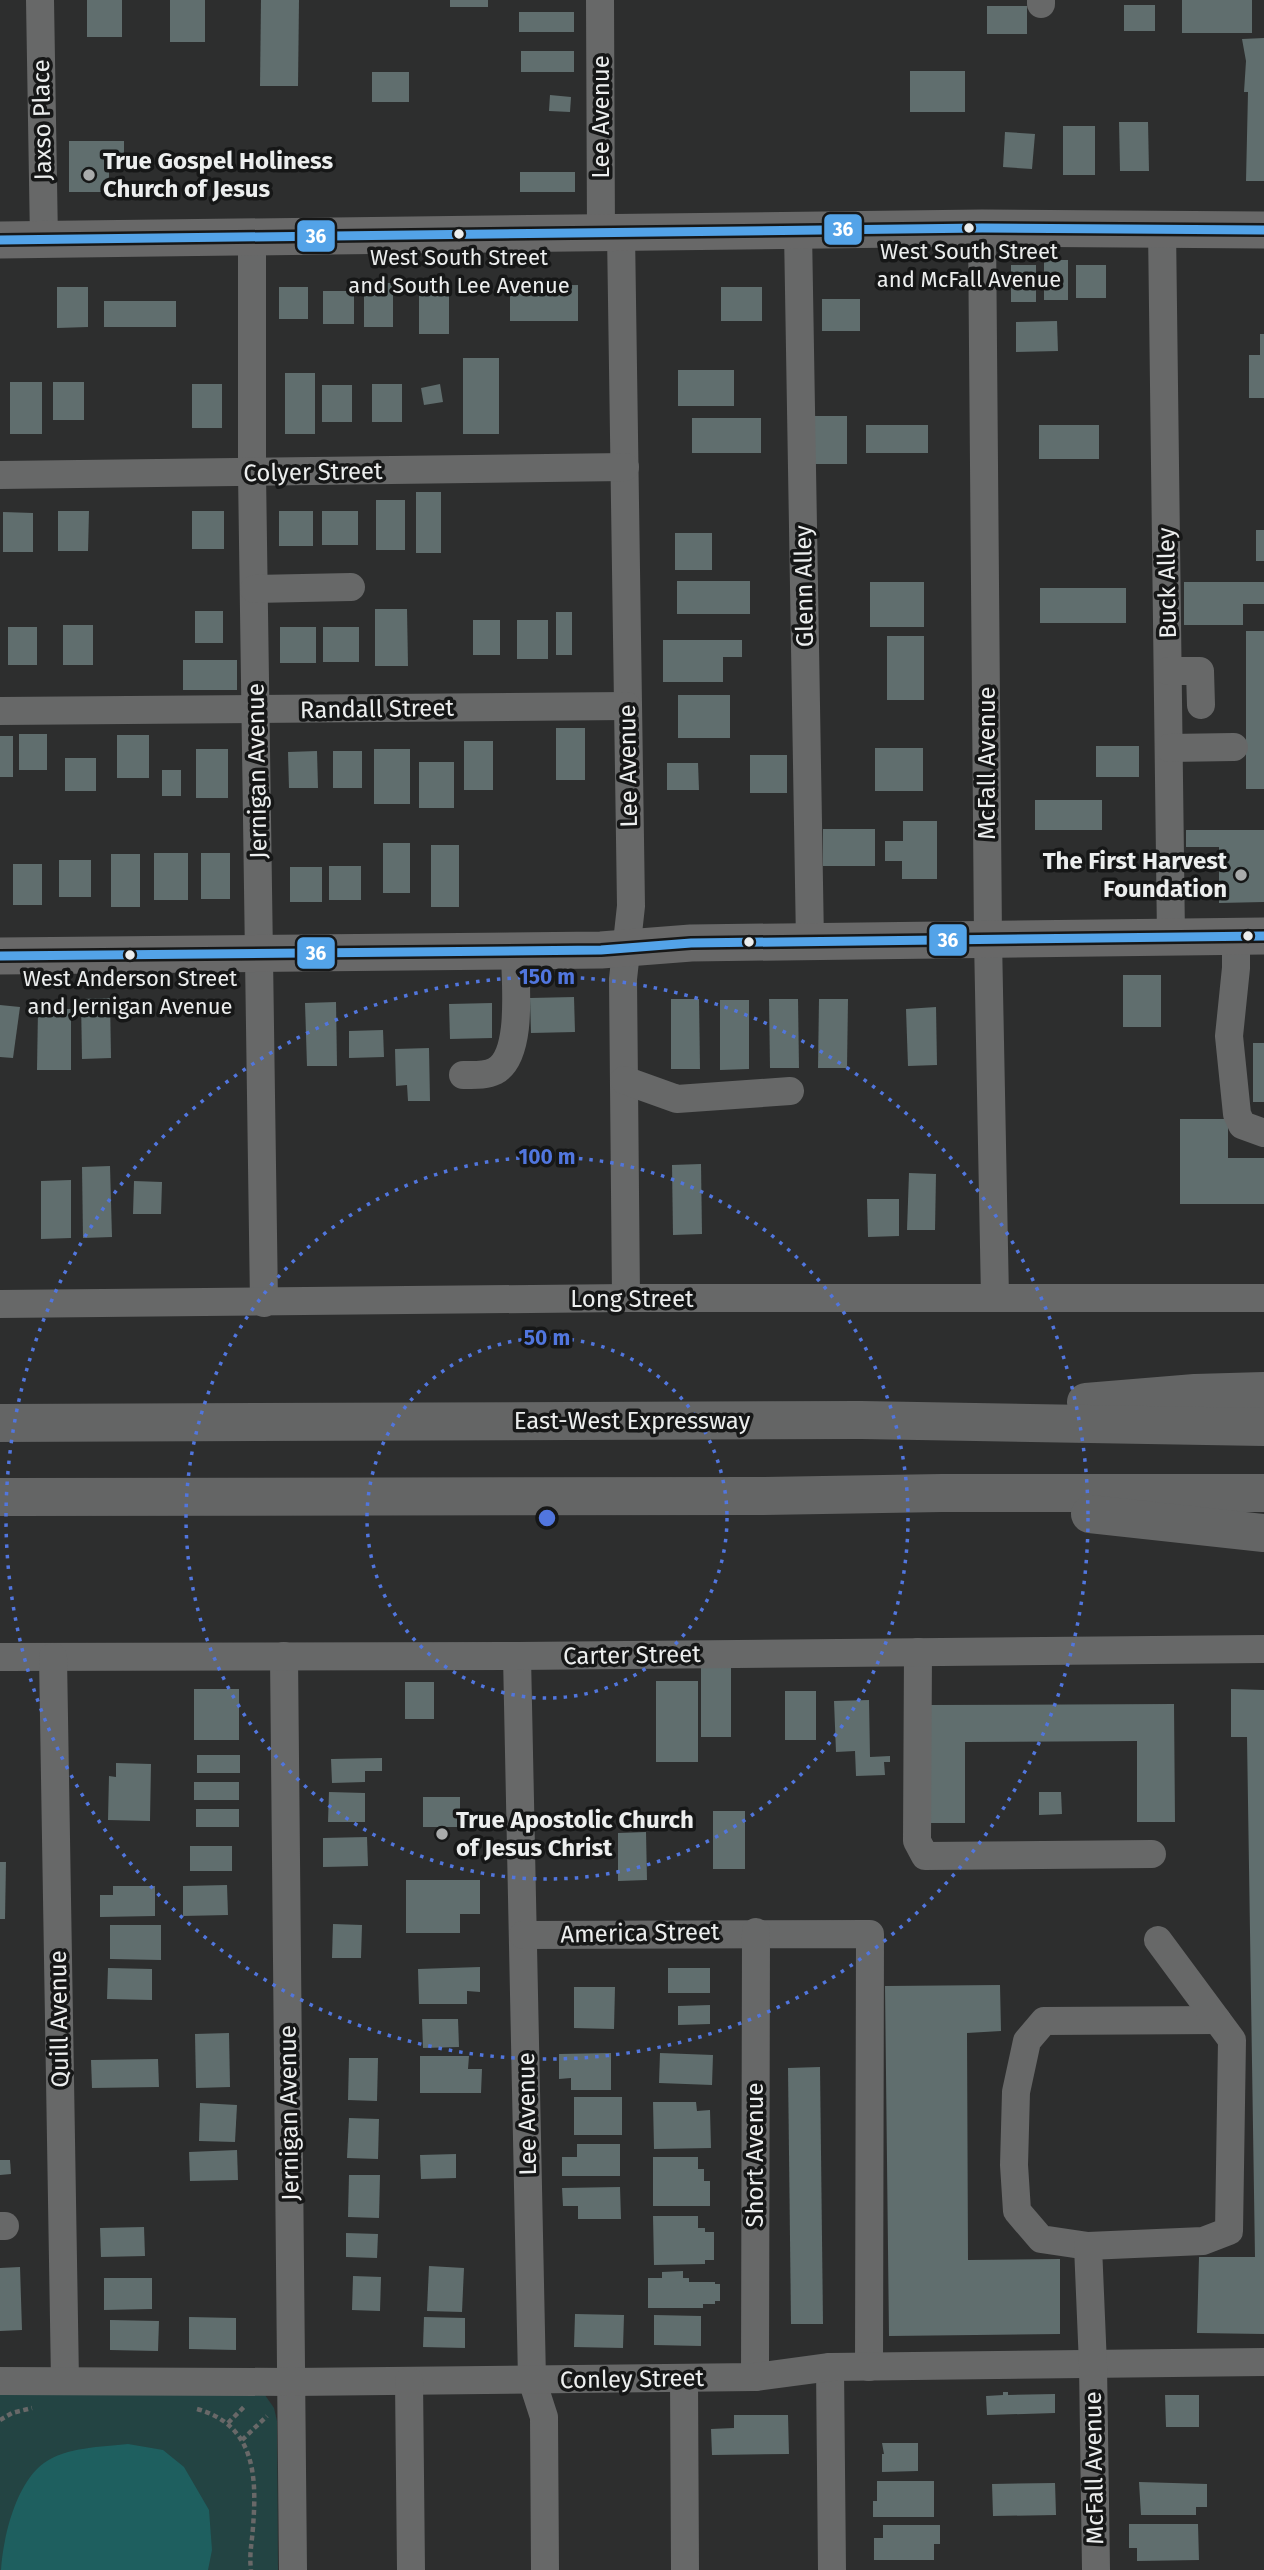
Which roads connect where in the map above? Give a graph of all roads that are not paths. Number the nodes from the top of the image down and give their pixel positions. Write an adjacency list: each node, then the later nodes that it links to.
1 (40, 0): 10 (street, Jaxso Place)
2 (600, 0): 7 (street, Lee Avenue)
3 (982, 228): 4 (main road); 6 (main road); 25 (street, McFall Avenue)
4 (1162, 228): 5 (main road); 16 (street, Buck Alley)
5 (1264, 230)
6 (798, 231): 7 (main road); 26 (street, Glenn Alley)
7 (611, 233): 8 (main road); 11 (street, Lee Avenue)
8 (252, 239): 10 (main road); 12 (street, Jernigan Avenue)
9 (0, 240): 10 (main road)
10 (44, 240)
11 (625, 467): 12 (street, Colyer Street); 18 (street, Lee Avenue)
12 (252, 473): 13 (street, Colyer Street); 15 (street, Jernigan Avenue)
13 (0, 475)
14 (351, 587): 15 (street)
15 (254, 589): 19 (street, Jernigan Avenue)
16 (1168, 671): 17 (street); 22 (street, Buck Alley)
17 (1200, 705)
18 (627, 706): 19 (street, Randall Street); 27 (street, Lee Avenue)
19 (256, 710): 20 (street, Randall Street); 29 (street, Jernigan Avenue)
20 (0, 711)
21 (1234, 747): 22 (street)
22 (1169, 748): 24 (street, Buck Alley)
23 (1250, 936): 24 (main road); 34 (street)
24 (1171, 937): 25 (main road)
25 (988, 939): 26 (main road); 36 (street, McFall Avenue)
26 (810, 942): 27 (main road)
27 (626, 949): 28 (main road); 32 (street, Lee Avenue)
28 (515, 952): 29 (main road); 31 (street)
29 (259, 954): 30 (main road); 38 (street, Jernigan Avenue)
30 (0, 956)
31 (463, 1075)
32 (624, 1080): 33 (street); 35 (street, Lee Avenue)
33 (790, 1091)
34 (1264, 1133)
35 (626, 1298): 36 (street, Long Street); 38 (street, Long Street)
36 (995, 1298): 37 (street, Long Street)
37 (1264, 1298)
38 (264, 1303): 39 (street, Long Street)
39 (0, 1304)
40 (1264, 1391): 41 (highway)
41 (861, 1420): 42 (highway, East-West Expressway); 43 (highway, East-West Expressway)
42 (0, 1423)
43 (1264, 1427)
44 (942, 1493): 45 (highway); 46 (highway); 47 (highway)
45 (1264, 1493)
46 (0, 1497)
47 (1264, 1533)
48 (1264, 1649): 49 (street, Carter Street)
49 (918, 1652): 51 (street, Carter Street); 54 (street)
50 (284, 1656): 51 (street, Carter Street); 53 (street, Carter Street); 70 (street, Jernigan Avenue)
51 (517, 1656): 56 (street, Lee Avenue)
52 (0, 1657): 53 (street, Carter Street)
53 (53, 1657): 68 (street, Quill Avenue)
54 (1152, 1854)
55 (756, 1932): 56 (street, America Street); 63 (street, America Street); 64 (street, Short Avenue)
56 (523, 1935): 66 (street, Lee Avenue)
57 (1158, 1940): 58 (street)
58 (1217, 2020): 59 (street); 59 (street)
59 (1088, 2246): 61 (street, McFall Avenue)
60 (1264, 2362): 61 (street, Conley Street)
61 (1093, 2365): 63 (street, Conley Street); 76 (street, McFall Avenue)
62 (830, 2367): 63 (street, Conley Street); 64 (street, Conley Street); 75 (street)
63 (869, 2367)
64 (755, 2377): 65 (street, Conley Street)
65 (684, 2378): 66 (street, Conley Street); 74 (street)
66 (531, 2380): 69 (street, Conley Street); 73 (street, Lee Avenue)
67 (0, 2381): 68 (street, Conley Street)
68 (65, 2381): 70 (street, Conley Street)
69 (409, 2381): 70 (street, Conley Street); 72 (street)
70 (292, 2382): 71 (street, Jernigan Avenue)
71 (293, 2570)
72 (411, 2570)
73 (545, 2570)
74 (685, 2570)
75 (832, 2570)
76 (1096, 2570)

